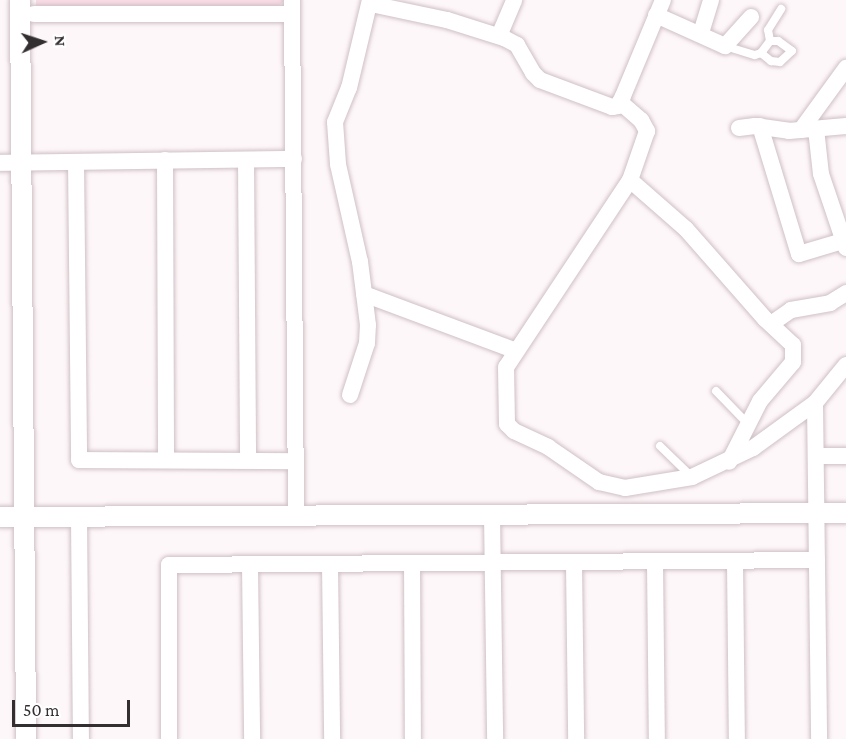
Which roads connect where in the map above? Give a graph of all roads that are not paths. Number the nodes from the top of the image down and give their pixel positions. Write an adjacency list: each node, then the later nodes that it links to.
1 (514, 0): 10 (street)
2 (711, 0): 9 (street)
3 (370, 2): 10 (street); 29 (street)
4 (27, 7): 5 (street); 25 (street)
5 (292, 7): 20 (street)
6 (660, 8): 9 (street); 15 (street)
7 (781, 9): 11 (lane)
8 (751, 17): 12 (street)
9 (701, 33): 12 (street)
10 (499, 36): 15 (street)
11 (770, 41): 13 (lane); 13 (lane)
12 (725, 46): 13 (lane)
13 (761, 53)
14 (846, 68): 19 (street)
15 (620, 102): 26 (street)
16 (760, 126): 18 (street); 19 (street); 27 (street)
17 (846, 126): 19 (street)
18 (739, 128)
19 (808, 130): 27 (street)
20 (294, 159): 22 (street); 42 (street)
21 (165, 160): 22 (street); 23 (street); 40 (street)
22 (246, 160): 41 (street)
23 (76, 162): 25 (street); 40 (street)
24 (0, 163): 25 (street)
25 (22, 163): 50 (street)
26 (630, 180): 30 (street); 31 (street)
27 (844, 245)
28 (846, 293): 30 (street)
29 (364, 294): 31 (street); 34 (street)
30 (771, 324): 36 (street)
31 (514, 350): 44 (street)
32 (846, 365): 35 (street)
33 (716, 391): 36 (lane)
34 (350, 395)
35 (815, 403): 38 (street); 43 (street)
36 (748, 424): 43 (street)
37 (660, 446): 44 (lane)
38 (816, 456): 39 (street); 45 (street)
39 (846, 456)
40 (166, 460): 41 (street)
41 (248, 460): 42 (street)
42 (296, 461): 48 (street)
43 (729, 462): 44 (street)
44 (692, 477)
45 (816, 513): 46 (street); 47 (street); 52 (street)
46 (846, 513)
47 (492, 514): 48 (street); 56 (street)
48 (296, 515): 51 (street)
49 (0, 517): 50 (street)
50 (25, 517): 51 (street); 60 (street)
51 (79, 517): 61 (street)
52 (817, 560): 53 (street); 70 (street)
53 (735, 561): 54 (street); 69 (street)
54 (655, 562): 57 (street); 68 (street)
55 (412, 563): 56 (street); 58 (street); 65 (street)
56 (494, 563): 57 (street); 66 (street)
57 (574, 563): 67 (street)
58 (330, 564): 59 (street); 64 (street)
59 (250, 565): 62 (street); 63 (street)
60 (26, 739)
61 (81, 739)
62 (169, 739)
63 (252, 739)
64 (332, 739)
65 (413, 739)
66 (495, 739)
67 (576, 739)
68 (657, 739)
69 (736, 739)
70 (819, 739)

